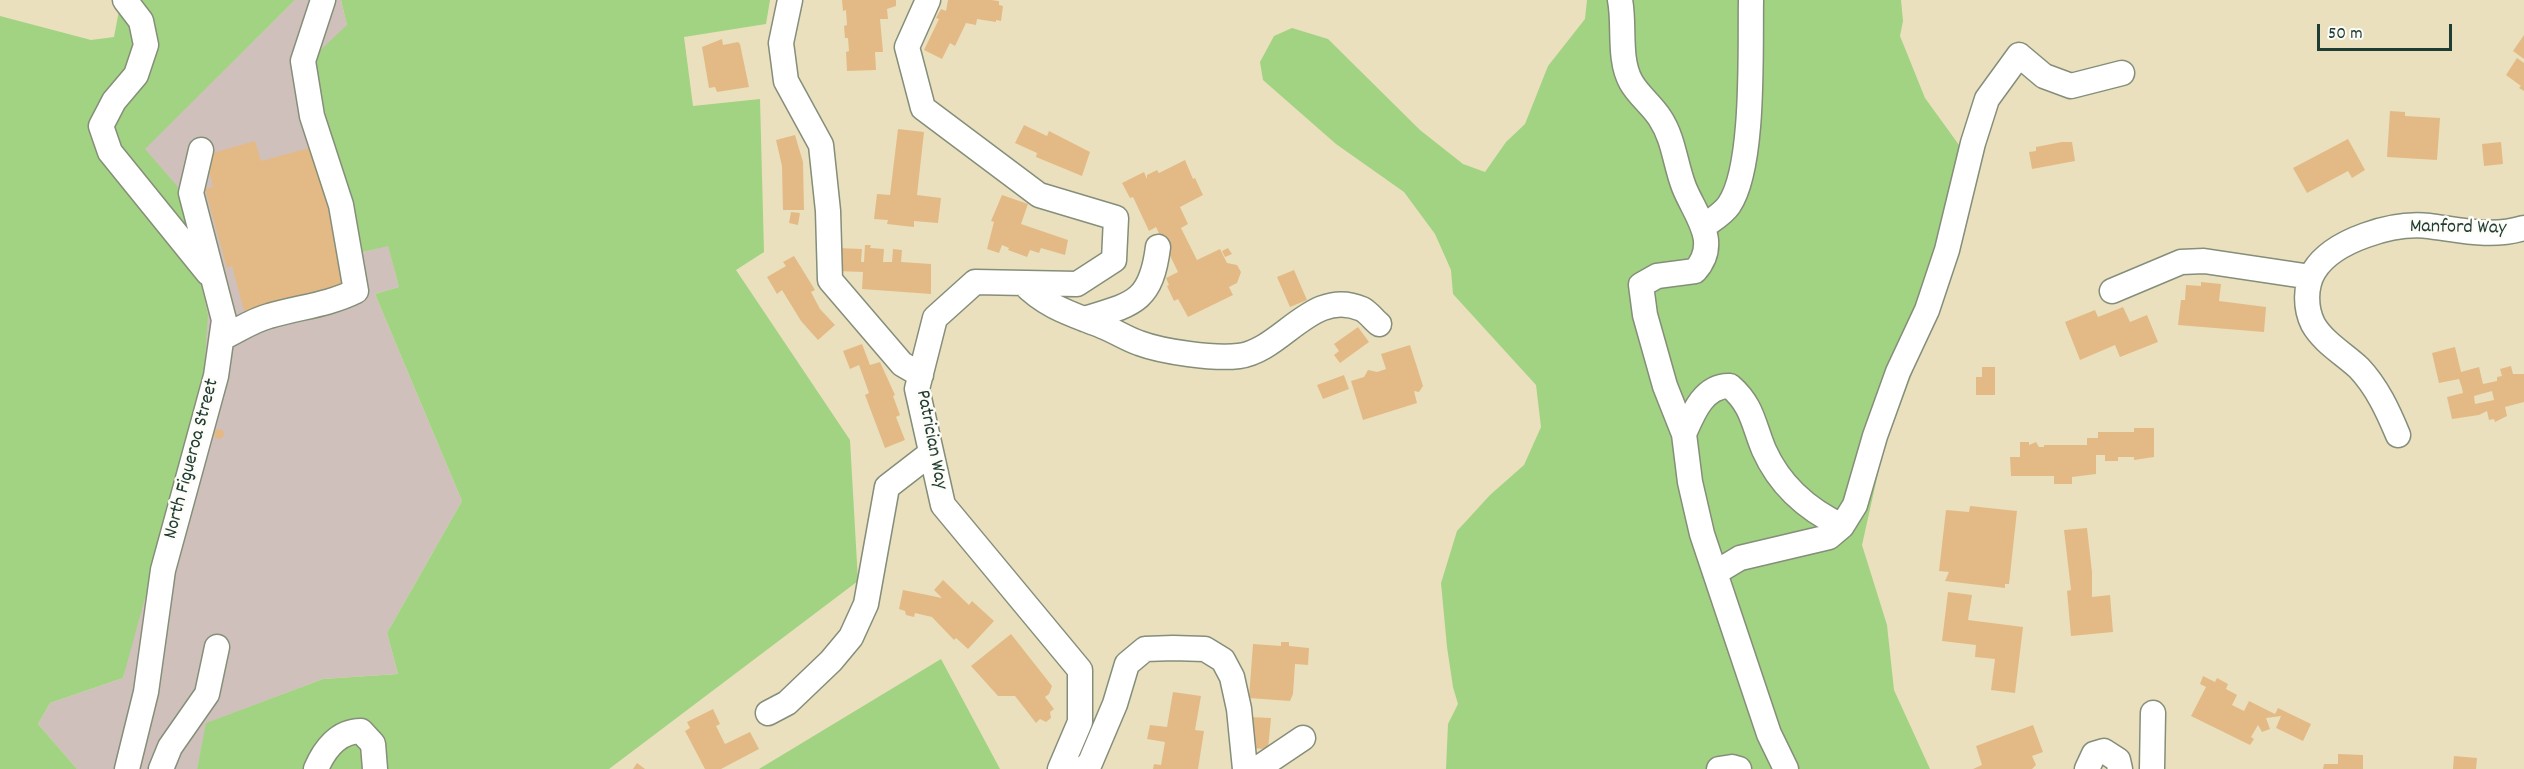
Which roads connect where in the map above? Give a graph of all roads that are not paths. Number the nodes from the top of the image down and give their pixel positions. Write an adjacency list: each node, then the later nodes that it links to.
1 (125, 0): 13 (street)
2 (323, 0): 18 (street)
3 (790, 0): 19 (street)
4 (928, 0): 14 (street, Patrician Way)
5 (1620, 0): 9 (street)
6 (1750, 0): 9 (street)
7 (2122, 73): 23 (street)
8 (201, 150): 13 (street, North Figueroa Street)
9 (1704, 226): 20 (street)
10 (2524, 228): 12 (street, Manford Way)
11 (1158, 247): 16 (street)
12 (2310, 277): 15 (street); 21 (street)
13 (214, 281): 18 (street, North Figueroa Street)
14 (1023, 283): 16 (street); 19 (street, Patrician Way)
15 (2112, 291)
16 (1084, 319): 17 (street)
17 (1379, 324)
18 (222, 338): 29 (street, North Figueroa Street)
19 (921, 375): 22 (street, Patrician Way)
20 (1684, 434): 23 (street); 24 (street)
21 (2398, 435)
22 (931, 453): 26 (street); 33 (street, Patrician Way)
23 (1842, 526): 24 (street)
24 (1715, 573): 39 (street)
25 (217, 647): 30 (street)
26 (768, 713)
27 (2153, 713): 42 (street)
28 (1303, 738): 36 (street)
29 (127, 769)
30 (161, 769)
31 (316, 769): 32 (street)
32 (375, 769)
33 (1060, 769)
34 (1083, 769): 35 (street)
35 (1245, 769)
36 (1257, 769)
37 (1719, 769): 38 (street)
38 (1739, 769)
39 (1786, 769)
40 (2087, 769): 41 (street)
41 (2120, 769)
42 (2152, 769)

